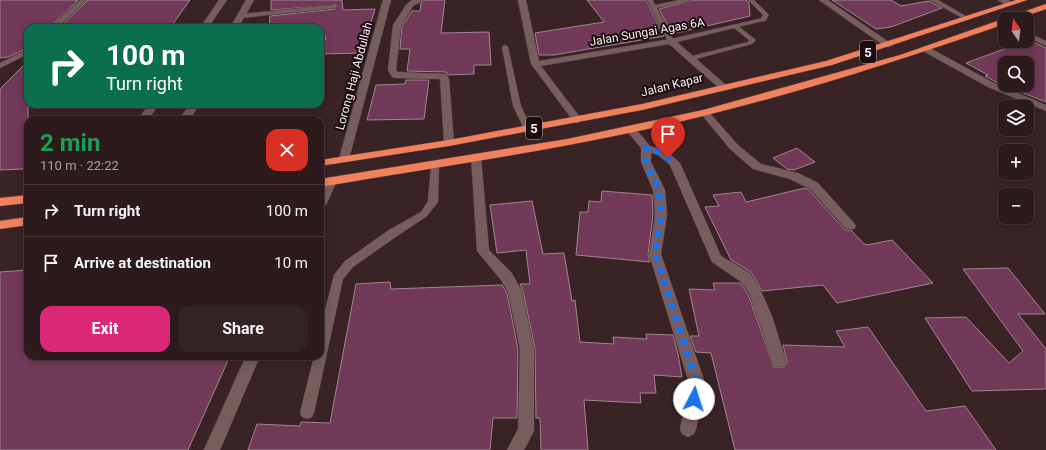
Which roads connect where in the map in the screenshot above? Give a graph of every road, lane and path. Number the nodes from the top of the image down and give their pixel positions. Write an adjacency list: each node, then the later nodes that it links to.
1 (84, 0): 21 (lane)
2 (223, 0): 22 (street)
3 (250, 0): 18 (street)
4 (387, 0): 45 (street, Lorong Haji Abdullah)
5 (420, 0): 42 (street)
6 (522, 0): 34 (street)
7 (650, 0): 16 (lane)
8 (688, 0): 16 (lane)
9 (751, 0): 20 (lane)
10 (823, 0): 29 (street)
11 (934, 0): 19 (lane)
12 (1023, 0): 13 (highway, Jalan Kapar / 5)
13 (1006, 2): 19 (highway, Jalan Kapar / 5)
14 (1046, 6): 17 (highway)
15 (334, 7): 18 (lane)
16 (653, 7): 27 (lane)
17 (1029, 12)
18 (241, 16): 23 (street)
19 (968, 19): 29 (highway, Jalan Kapar / 5)
20 (763, 20): 25 (street, Jalan Sungai Agas 6A)
21 (57, 24)
22 (207, 24)
23 (236, 24)
24 (998, 25): 31 (highway, 5)
25 (736, 27): 27 (street, Jalan Sungai Agas 6A); 33 (lane)
26 (1034, 38): 28 (street)
27 (671, 41): 33 (street); 34 (street, Jalan Sungai Agas 6A)
28 (1046, 44)
29 (889, 45): 36 (highway, Jalan Kapar / 5)
30 (505, 47): 40 (lane)
31 (926, 49): 37 (street); 38 (highway, 5)
32 (24, 53): 35 (lane)
33 (690, 59): 36 (street)
34 (535, 64): 39 (street)
35 (0, 66)
36 (723, 87): 39 (highway, Jalan Kapar / 5)
37 (1045, 108)
38 (705, 113): 41 (highway, 5); 53 (street)
39 (577, 120): 40 (highway, Jalan Kapar / 5)
40 (528, 129): 42 (highway, Jalan Kapar / 5)
41 (631, 130): 43 (street); 44 (highway, 5)
42 (449, 143): 45 (highway, Jalan Kapar / 5)
43 (646, 148): 57 (street); 59 (street)
44 (476, 157): 47 (highway, 5); 61 (street)
45 (344, 159): 46 (highway, Jalan Kapar / 5)
46 (324, 162)
47 (435, 165): 48 (highway, 5); 54 (lane)
48 (325, 182)
49 (24, 199): 50 (highway)
50 (0, 202)
51 (24, 222): 52 (highway)
52 (0, 225)
53 (850, 226)
54 (324, 339)
55 (251, 360): 60 (street)
56 (319, 360): 58 (lane)
57 (779, 361)
58 (307, 413)
59 (688, 429)
60 (212, 450)
61 (515, 450)

